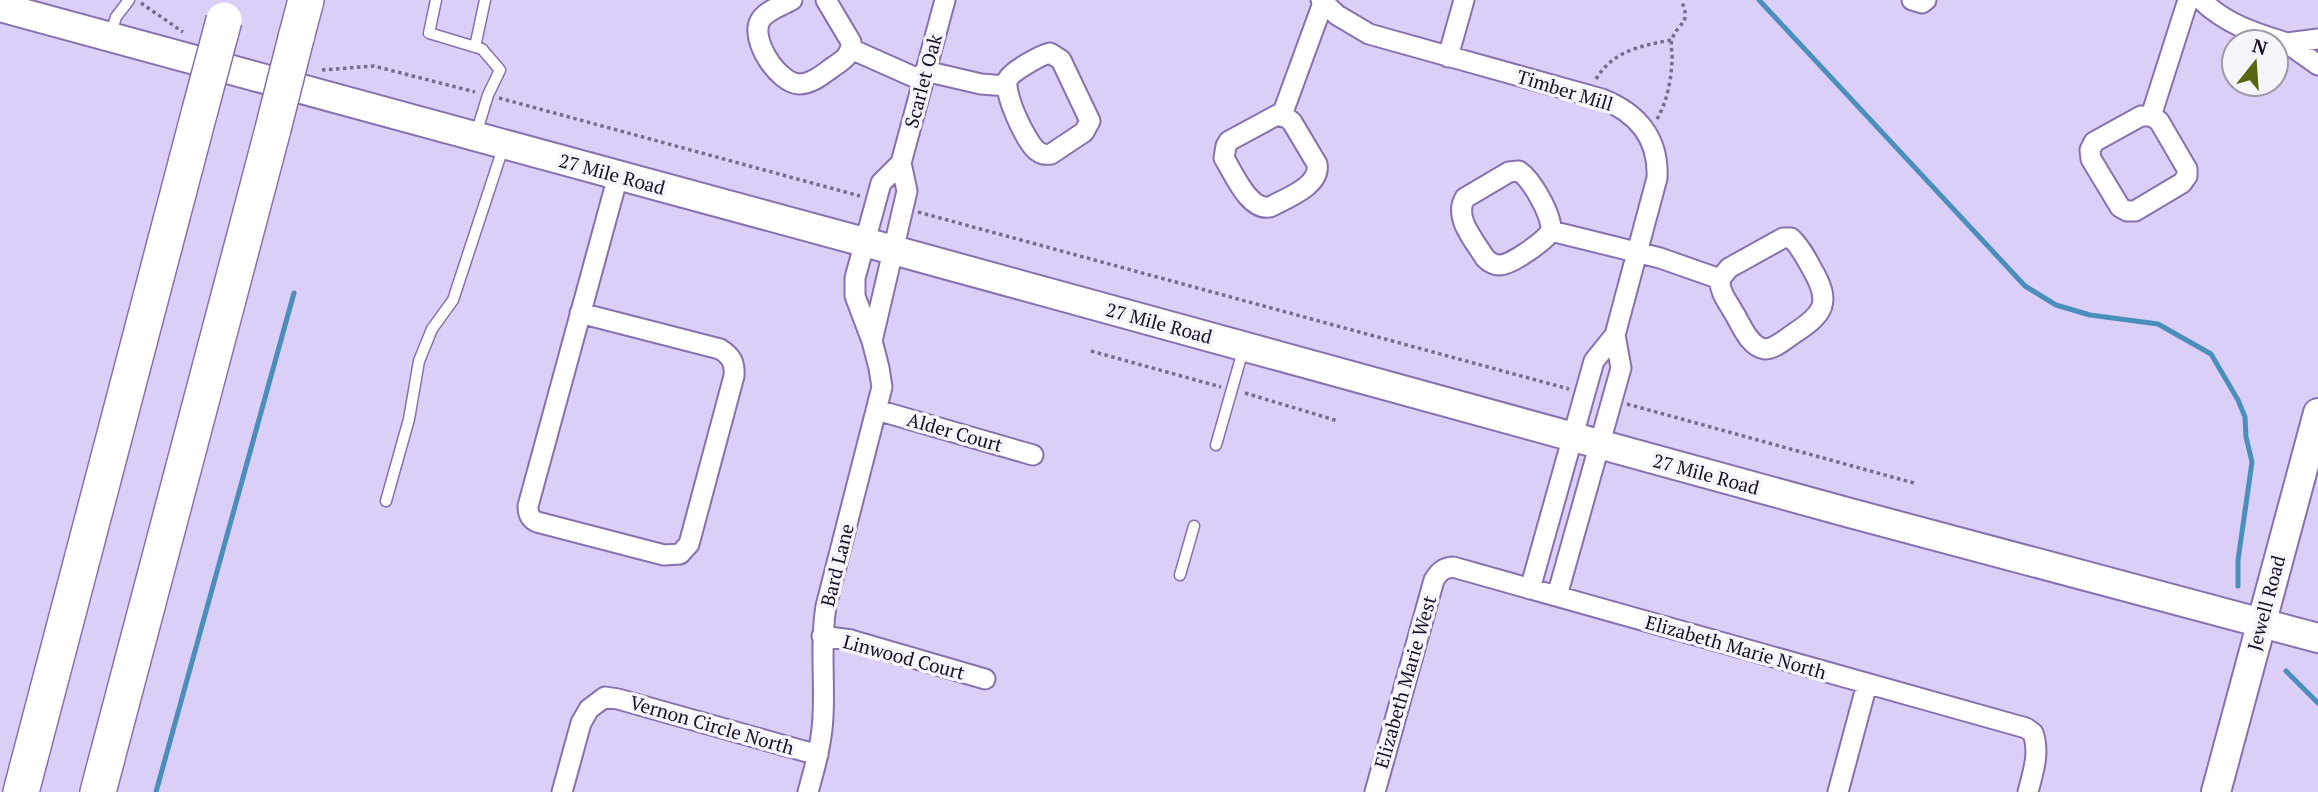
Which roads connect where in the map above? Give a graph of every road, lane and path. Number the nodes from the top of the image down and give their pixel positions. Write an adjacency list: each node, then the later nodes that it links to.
1 (129, 0): 19 (lane)
2 (306, 0): 78 (highway, bridge)
3 (436, 0): 25 (lane)
4 (485, 0): 25 (lane)
5 (792, 0): 26 (street)
6 (826, 0): 26 (street)
7 (945, 0): 30 (street, Scarlet Oak)
8 (1464, 0): 27 (street)
9 (1681, 0): 22 (path)
10 (1912, 0): 11 (street)
11 (1926, 0)
12 (2188, 0): 35 (street)
13 (2201, 0): 18 (street)
14 (1322, 1): 27 (street, Timber Mill); 34 (street)
15 (143, 3): 20 (path)
16 (0, 7): 19 (street, 27 Mile Road)
17 (227, 10): 77 (highway, bridge)
18 (2240, 28)
19 (109, 37): 37 (street, 27 Mile Road)
20 (190, 37)
21 (2318, 39): 23 (street)
22 (1671, 40): 32 (path); 36 (path)
23 (2290, 43)
24 (2290, 45): 28 (street)
25 (475, 47): 33 (lane)
26 (851, 49): 30 (street)
27 (1448, 57): 32 (street, Timber Mill)
28 (2318, 65)
29 (315, 70): 33 (path)
30 (924, 76): 31 (street); 39 (street, Scarlet Oak)
31 (1007, 86): 31 (street)
32 (1586, 94): 36 (street, Timber Mill)
33 (488, 95): 37 (lane); 41 (path)
34 (1282, 115): 34 (street)
35 (2151, 116): 35 (street)
36 (1648, 135): 46 (street, Timber Mill)
37 (475, 137): 38 (street, 27 Mile Road)
38 (504, 145): 40 (street, 27 Mile Road); 65 (lane)
39 (901, 163): 44 (street, Scarlet Oak); 45 (street, Scarlet Oak)
40 (618, 176): 44 (street, 27 Mile Road); 48 (street)
41 (866, 197)
42 (911, 210): 54 (path)
43 (1551, 231): 43 (street); 46 (street)
44 (864, 242): 45 (street, 27 Mile Road); 50 (street, Bard Lane)
45 (894, 250): 50 (street, Bard Lane); 51 (street, 27 Mile Road)
46 (1637, 253): 47 (street); 49 (street, Timber Mill)
47 (1720, 279): 47 (street)
48 (580, 313): 48 (street)
49 (1615, 335): 60 (street, Timber Mill); 61 (street, Timber Mill)
50 (872, 341): 57 (street, Bard Lane)
51 (1244, 347): 60 (street, 27 Mile Road); 62 (lane)
52 (1091, 351): 53 (path)
53 (1204, 382)
54 (1575, 390)
55 (1258, 397): 59 (path)
56 (1621, 404): 64 (path)
57 (877, 410): 63 (street, Alder Court); 72 (street, Bard Lane)
58 (2318, 414): 71 (street, Jewell Road)
59 (1338, 421)
60 (1573, 437): 61 (street, 27 Mile Road); 69 (street, Timber Mill)
61 (1601, 444): 70 (street, Timber Mill); 71 (street, 27 Mile Road)
62 (1216, 445)
63 (1033, 455)
64 (1913, 484)
65 (386, 500)
66 (1194, 526): 68 (lane)
67 (1438, 572): 69 (street, Elizabeth Marie North); 81 (street, Elizabeth Marie West)
68 (1180, 575)
69 (1530, 589): 70 (street, Elizabeth Marie North)
70 (1558, 596): 75 (street, Elizabeth Marie North)
71 (2261, 622): 73 (street, 27 Mile Road); 84 (street, Jewell Road)
72 (822, 636): 74 (street, Linwood Court); 76 (street, Bard Lane)
73 (2318, 638)
74 (985, 679)
75 (1867, 684): 82 (street); 83 (street, Elizabeth Marie North)
76 (818, 755): 79 (street, Vernon Circle North); 80 (street, Bard Lane)
77 (21, 792)
78 (98, 792)
79 (562, 792)
80 (808, 792)
81 (1375, 792)
82 (1838, 792)
83 (2028, 792)
84 (2216, 792)

